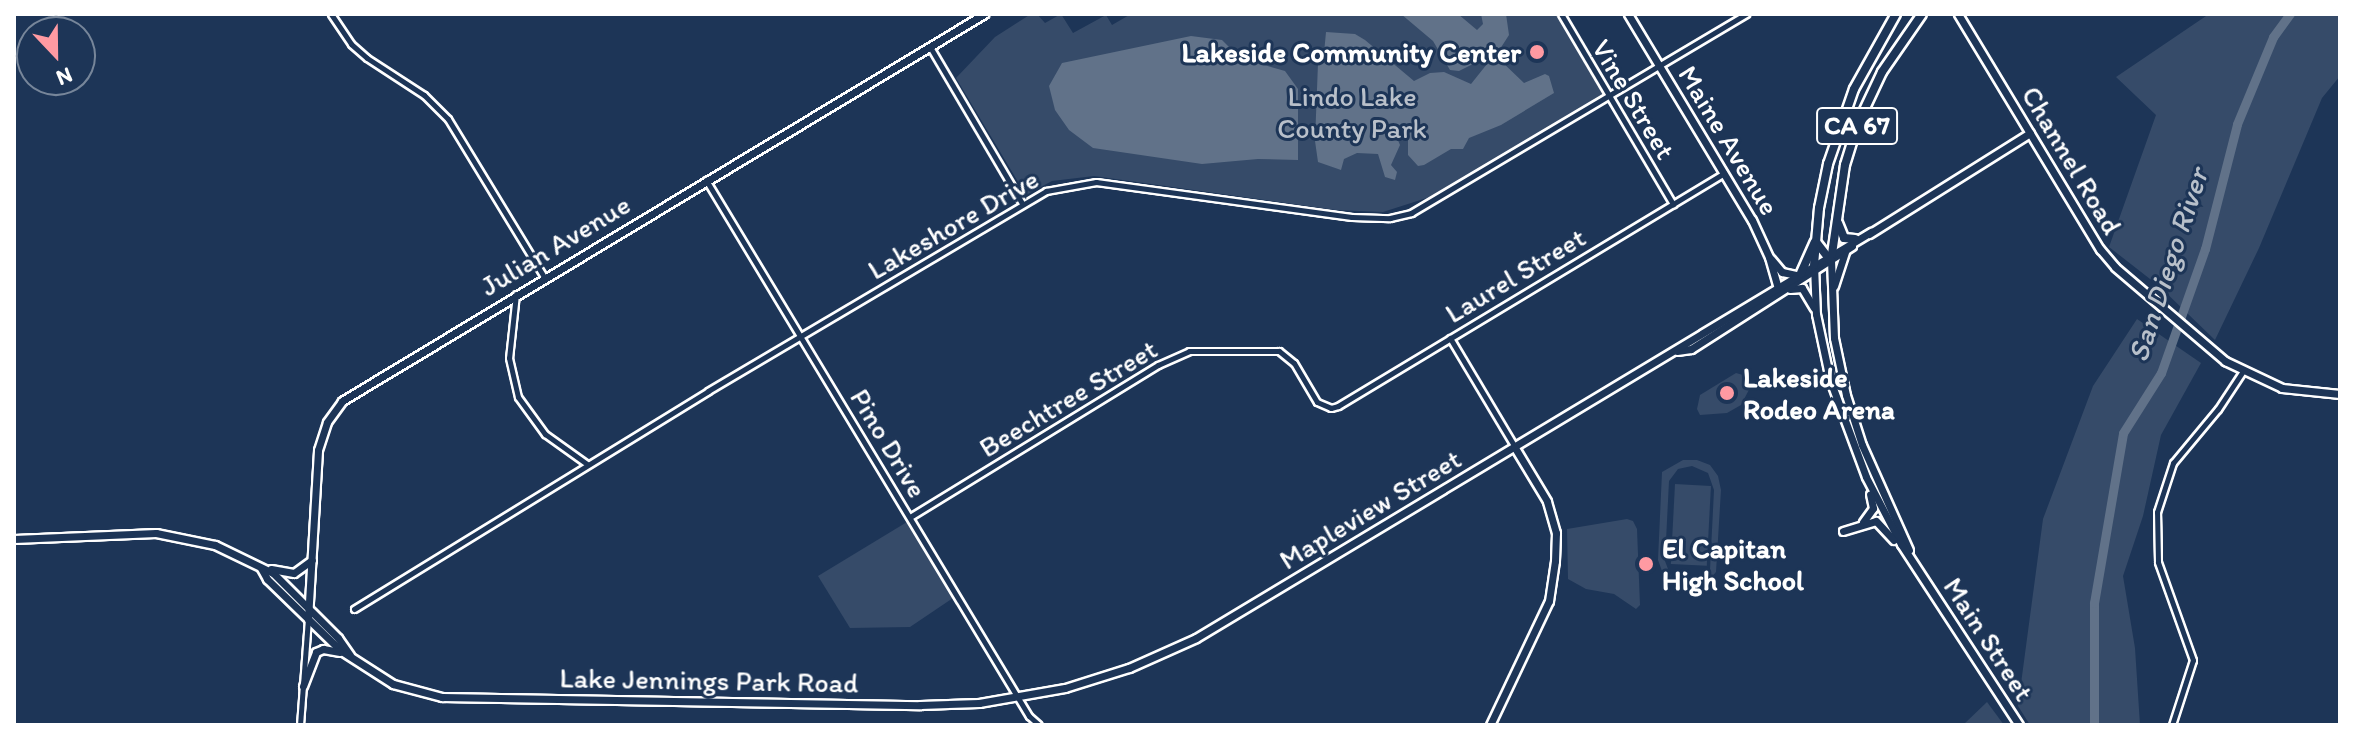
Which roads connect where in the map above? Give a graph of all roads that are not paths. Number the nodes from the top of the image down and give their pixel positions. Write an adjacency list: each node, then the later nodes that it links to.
1 (331, 14): 26 (street)
2 (984, 14): 9 (main road, Julian Avenue)
3 (1561, 14): 11 (street, Vine Street)
4 (1628, 14): 10 (main road, Maine Avenue)
5 (1746, 14): 10 (street, Lakeshore Drive)
6 (1896, 14): 20 (highway, CA 67)
7 (1922, 14): 17 (highway, CA 67)
8 (1963, 16): 12 (main road, Channel Road)
9 (930, 47): 14 (main road, Julian Avenue); 15 (street)
10 (1659, 66): 11 (street, Lakeshore Drive); 13 (main road, Maine Avenue)
11 (1610, 96): 15 (street, Lakeshore Drive); 16 (street, Vine Street)
12 (2030, 133): 18 (main road, Mapleview Street); 33 (main road, Channel Road)
13 (1724, 173): 16 (street, Laurel Street); 22 (main road, Maine Avenue)
14 (706, 180): 26 (main road, Julian Avenue); 31 (street, Pino Drive)
15 (1022, 203): 31 (street, Lakeshore Drive)
16 (1673, 204): 32 (street, Laurel Street)
17 (1836, 212): 19 (highway); 23 (highway, CA 67)
18 (1871, 232): 19 (main road, Mapleview Street); 21 (main road, Mapleview Street)
19 (1855, 239): 23 (main road, Mapleview Street)
20 (1815, 241): 23 (highway); 24 (highway, CA 67); 25 (highway)
21 (1846, 250): 23 (main road, Mapleview Street); 27 (main road)
22 (1769, 257): 25 (main road); 28 (main road, Maine Avenue)
23 (1830, 257): 24 (main road, Mapleview Street); 27 (main road, Main Street / CA 67)
24 (1816, 268): 25 (main road, Mapleview Street); 27 (main road); 28 (main road, Mapleview Street); 30 (main road, Main Street / CA 67)
25 (1800, 274): 28 (main road, Mapleview Street)
26 (544, 277): 29 (main road, Julian Avenue)
27 (1831, 289): 45 (main road, Main Street / CA 67)
28 (1781, 290): 30 (main road); 36 (main road, Mapleview Street)
29 (516, 293): 37 (street); 43 (main road, Julian Avenue)
30 (1816, 314): 38 (main road, Main Street / CA 67)
31 (800, 335): 37 (street, Lakeshore Drive); 39 (street, Pino Drive)
32 (1450, 338): 35 (street, Laurel Street); 36 (street)
33 (2243, 371): 34 (main road, Channel Road); 57 (street)
34 (2340, 394)
35 (1325, 407): 39 (street, Beechtree Street)
36 (1515, 448): 50 (main road, Mapleview Street); 55 (main road)
37 (587, 464): 47 (street, Lakeshore Drive)
38 (1866, 477): 40 (main road); 45 (main road, Main Street / CA 67)
39 (910, 517): 52 (street, Pino Drive)
40 (1861, 523): 41 (main road); 45 (main road)
41 (1843, 531)
42 (14, 539): 44 (main road, Lake Jennings Park Road)
43 (312, 560): 44 (main road); 46 (main road, Julian Avenue)
44 (261, 568): 46 (main road, Lake Jennings Park Road); 48 (main road, Lake Jennings Park Road)
45 (1923, 577): 56 (main road, Main Street / CA 67)
46 (309, 607): 48 (main road, Julian Avenue); 49 (main road, Lake Jennings Park Road)
47 (354, 609)
48 (308, 619): 49 (main road, Lake Jennings Park Road); 51 (street)
49 (350, 655): 51 (main road); 52 (main road, Lake Jennings Park Road)
50 (1076, 685): 52 (main road, Lake Jennings Park Road)
51 (303, 686): 53 (street)
52 (1019, 698): 54 (street, Pino Drive)
53 (300, 725)
54 (1039, 725)
55 (1490, 725)
56 (2019, 725)
57 (2172, 725)

